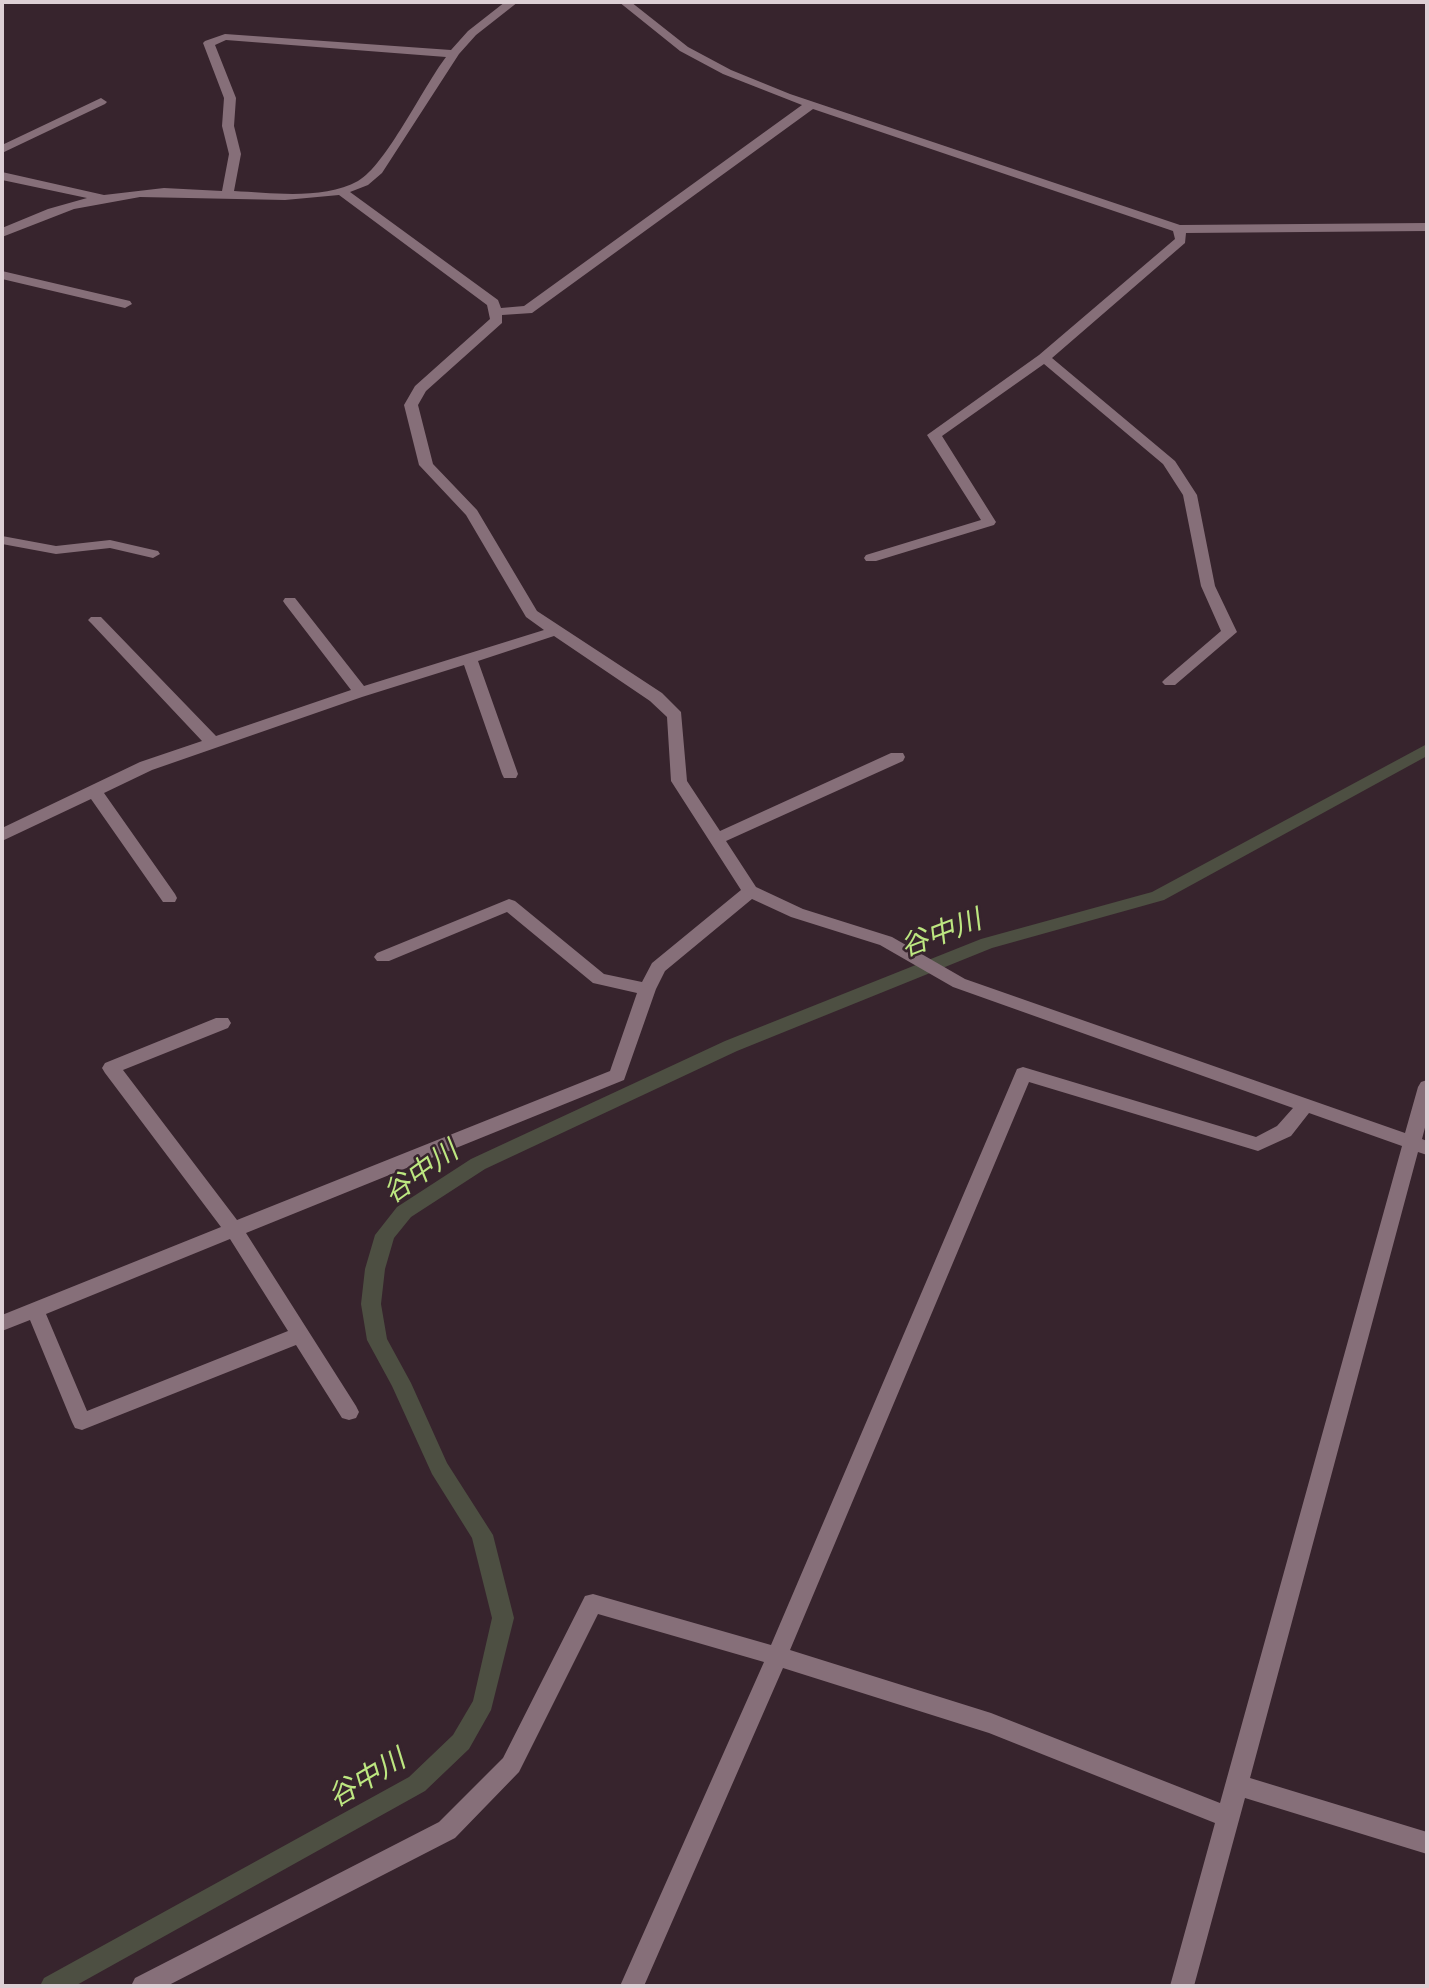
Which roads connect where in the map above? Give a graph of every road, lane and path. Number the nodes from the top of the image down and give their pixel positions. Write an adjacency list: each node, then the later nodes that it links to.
1 (512, 2): 3 (street)
2 (624, 2): 5 (street)
3 (453, 54): 8 (street); 9 (street)
4 (101, 102): 6 (street)
5 (812, 104): 12 (street); 16 (street)
6 (2, 149)
7 (2, 176): 10 (street)
8 (341, 191): 9 (street); 16 (street)
9 (228, 193): 10 (street)
10 (103, 198): 13 (street)
11 (1427, 227): 12 (street)
12 (1179, 229): 17 (street)
13 (2, 233)
14 (2, 275): 15 (street)
15 (125, 304)
16 (495, 312): 23 (street)
17 (1044, 358): 20 (street); 25 (street)
18 (2, 540): 19 (street)
19 (153, 554)
20 (871, 558)
21 (289, 601): 26 (street)
22 (96, 620): 27 (street)
23 (556, 631): 24 (street); 32 (street)
24 (469, 658): 26 (street); 29 (street)
25 (1170, 682)
26 (361, 692): 27 (street)
27 (213, 743): 30 (street)
28 (897, 757): 32 (street)
29 (510, 774)
30 (94, 791): 31 (street); 34 (street)
31 (2, 835)
32 (716, 839): 33 (street)
33 (750, 891): 36 (street); 39 (street)
34 (169, 898)
35 (383, 957): 36 (street)
36 (647, 989): 41 (street)
37 (222, 1023): 41 (street)
38 (1427, 1087): 40 (street)
39 (1306, 1104): 40 (street); 46 (street)
40 (1420, 1145): 47 (street)
41 (234, 1230): 42 (street); 44 (street)
42 (35, 1310): 43 (street); 44 (street)
43 (2, 1323)
44 (300, 1335): 45 (street)
45 (349, 1412)
46 (777, 1656): 48 (street); 50 (street); 51 (street)
47 (1237, 1784): 48 (street); 49 (street)
48 (1228, 1817): 52 (street)
49 (1427, 1843)
50 (143, 1986)
51 (632, 1986)
52 (1182, 1986)

